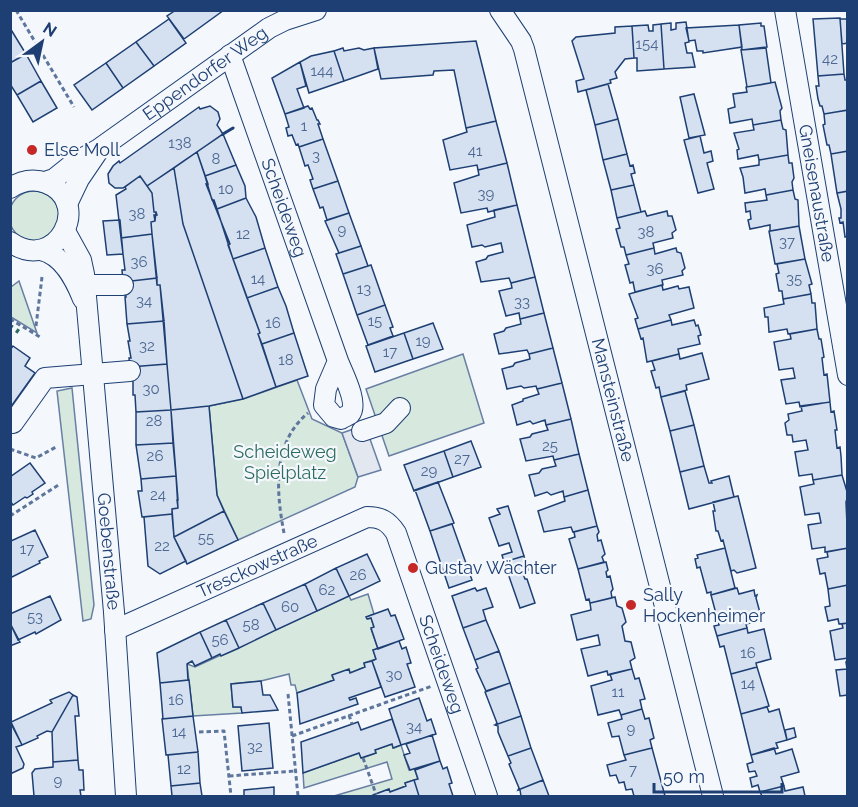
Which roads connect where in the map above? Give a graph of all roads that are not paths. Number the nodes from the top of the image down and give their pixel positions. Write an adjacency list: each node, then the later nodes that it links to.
1 (316, 10): 4 (street, Eppendorfer Weg)
2 (500, 10): 26 (street, Mansteinstraße)
3 (785, 10): 18 (street, Gneisenaustraße)
4 (230, 55): 5 (street, Eppendorfer Weg); 15 (street, Scheideweg)
5 (99, 149): 7 (street, Eppendorfer Weg); 9 (street, Eppendorfer Weg)
6 (10, 167): 7 (street)
7 (37, 181): 8 (street, Eppendorfer Weg); 9 (street)
8 (10, 188)
9 (67, 204): 10 (street, Eppendorfer Weg)
10 (65, 231): 11 (street); 12 (street, Goebenstraße)
11 (22, 250): 14 (street, Goebenstraße)
12 (85, 285): 13 (street); 14 (street, Goebenstraße)
13 (123, 285)
14 (86, 307): 17 (street, Goebenstraße)
15 (338, 361)
16 (130, 371): 17 (street)
17 (92, 373): 20 (street); 23 (street, Goebenstraße)
18 (848, 375)
19 (400, 408): 21 (street)
20 (13, 423)
21 (362, 431)
22 (396, 533): 23 (street, Tresckowstraße); 25 (street, Scheideweg)
23 (115, 630): 24 (street, Goebenstraße)
24 (126, 796)
25 (487, 796)
26 (713, 796)

